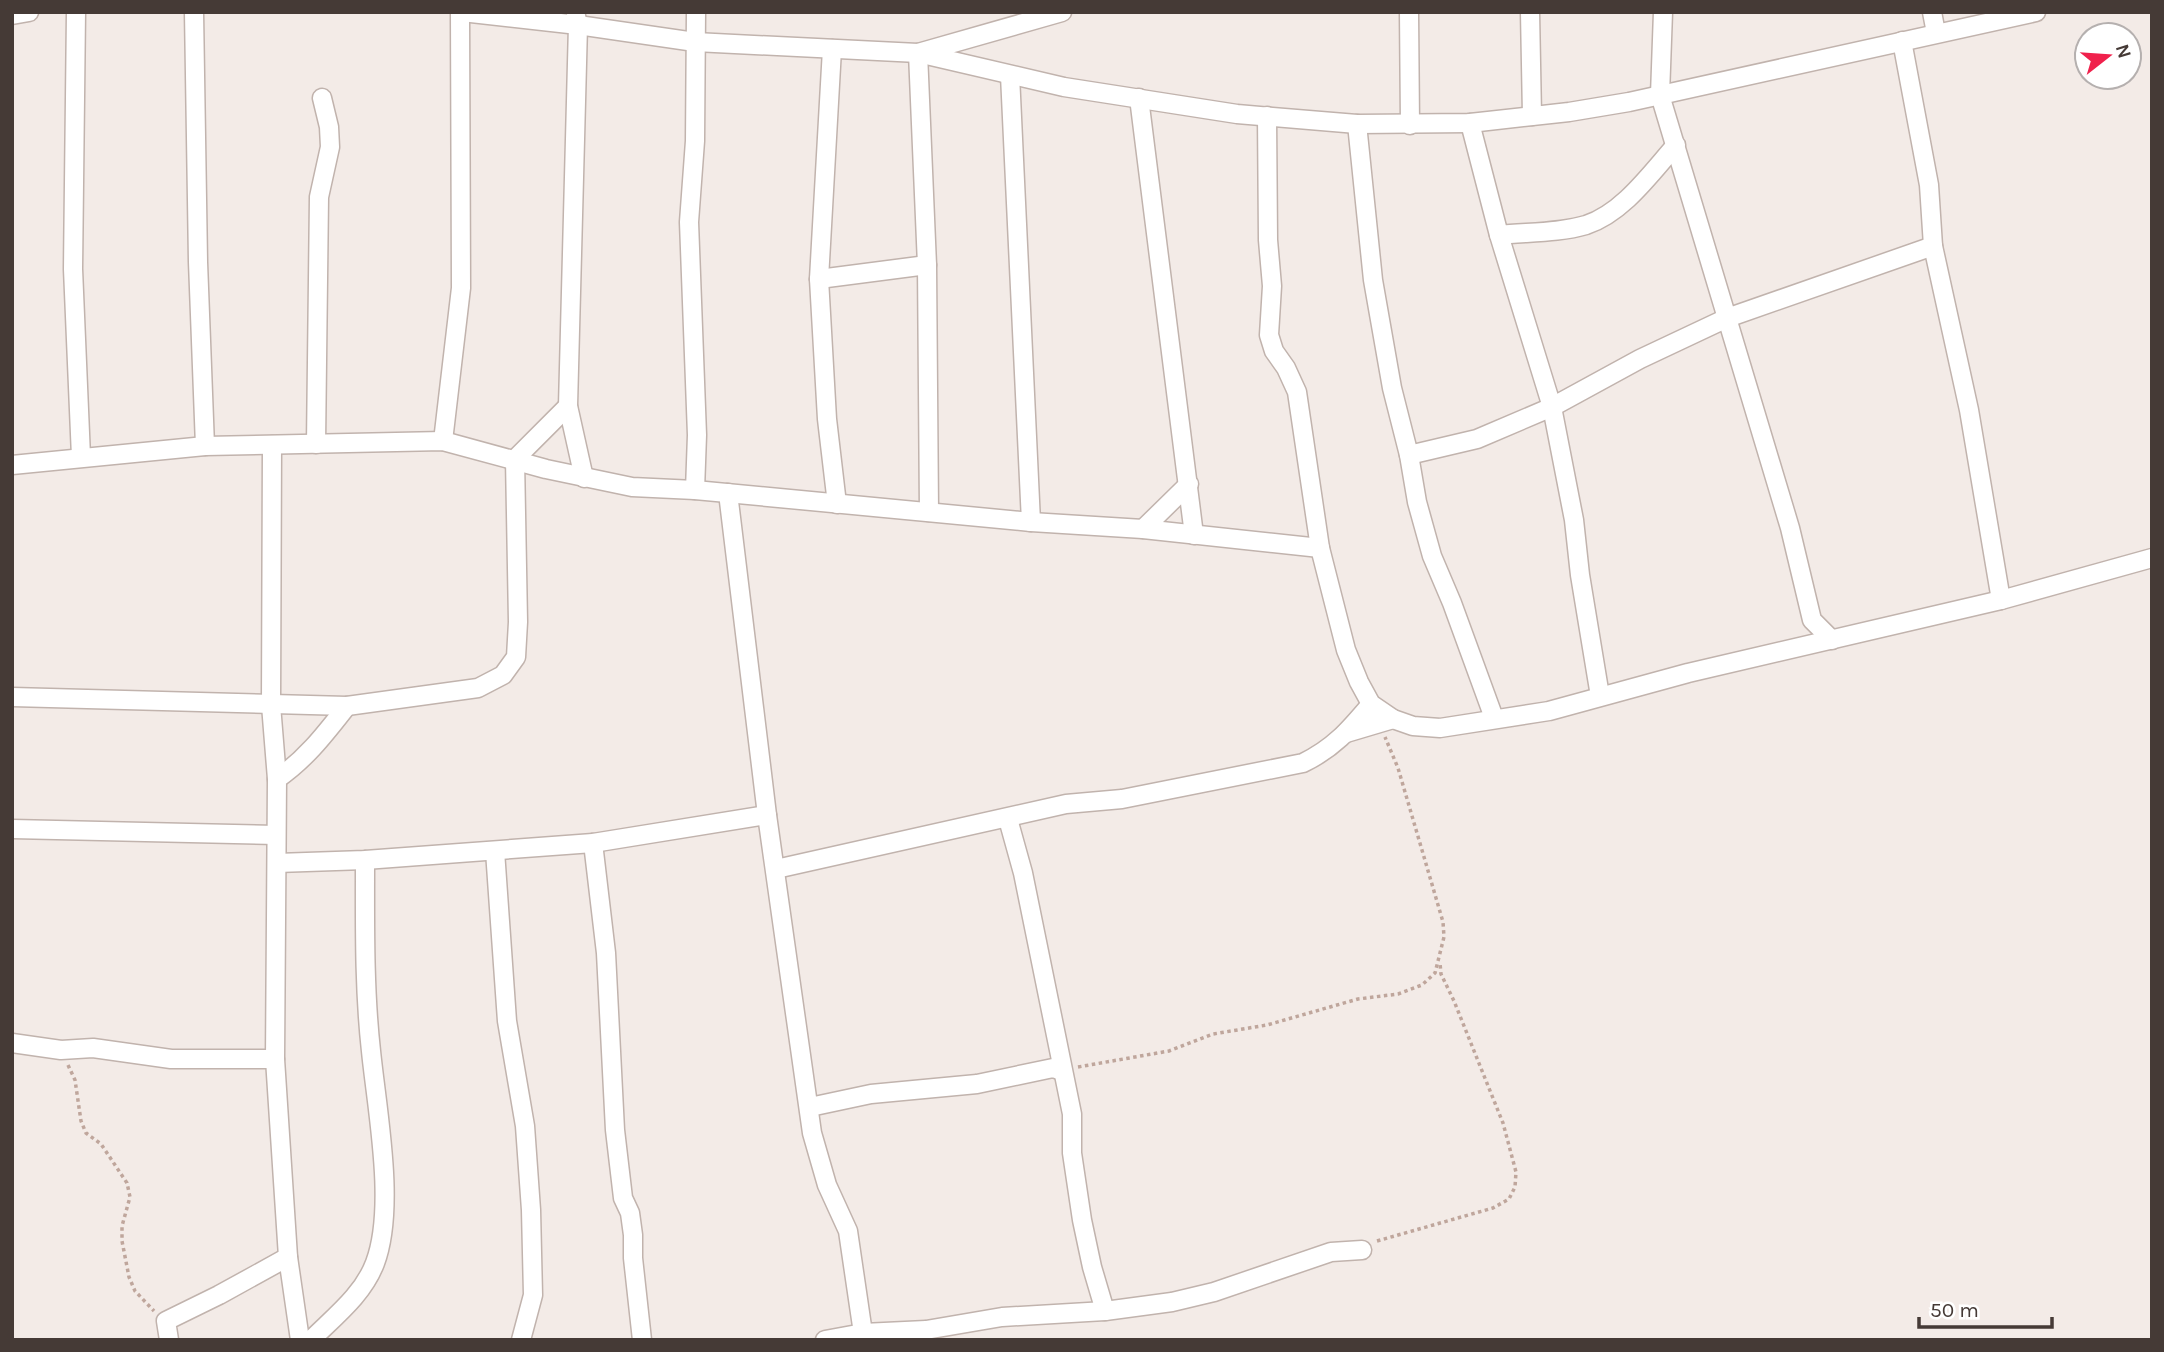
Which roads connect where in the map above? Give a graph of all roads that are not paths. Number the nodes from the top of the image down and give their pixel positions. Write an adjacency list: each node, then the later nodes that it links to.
1 (29, 12): 12 (street)
2 (76, 12): 41 (street)
3 (194, 12): 39 (street)
4 (461, 12): 13 (street); 36 (street)
5 (696, 12): 16 (street)
6 (1062, 12): 18 (street)
7 (1409, 12): 27 (street)
8 (1530, 12): 24 (street)
9 (1663, 12): 20 (street)
10 (1932, 12): 14 (street)
11 (2036, 12): 14 (street)
12 (12, 15)
13 (576, 18): 16 (street); 34 (street)
14 (1936, 33): 15 (street)
15 (1902, 41): 20 (street); 30 (street)
16 (695, 42): 17 (street); 46 (street)
17 (832, 49): 18 (street); 32 (street)
18 (918, 53): 19 (street); 31 (street)
19 (1010, 75): 21 (street); 50 (street)
20 (1660, 95): 24 (street); 28 (street)
21 (1139, 98): 23 (street); 45 (street)
22 (322, 99): 37 (street)
23 (1266, 116): 26 (street); 53 (street)
24 (1532, 116): 25 (street)
25 (1470, 123): 27 (street); 29 (street)
26 (1357, 124): 27 (street); 40 (street)
27 (1410, 125)
28 (1676, 145): 29 (street); 33 (street)
29 (1499, 234): 35 (street)
30 (1933, 246): 33 (street); 55 (street)
31 (927, 265): 32 (street); 49 (street)
32 (819, 279): 48 (street)
33 (1727, 318): 35 (street); 56 (street)
34 (568, 406): 42 (street); 44 (street)
35 (1552, 407): 40 (street); 59 (street)
36 (443, 441): 37 (street); 42 (street)
37 (316, 444): 38 (street)
38 (272, 445): 39 (street); 62 (street)
39 (205, 446): 41 (street)
40 (1409, 455): 64 (street)
41 (81, 457): 43 (street)
42 (515, 459): 44 (street); 63 (street)
43 (12, 465)
44 (584, 478): 46 (street)
45 (1189, 484): 51 (street); 52 (street)
46 (695, 490): 47 (street)
47 (729, 493): 48 (street); 68 (street)
48 (837, 504): 49 (street)
49 (929, 512): 50 (street)
50 (1031, 522): 51 (street)
51 (1143, 529): 52 (street)
52 (1194, 535): 53 (street)
53 (1320, 548): 61 (street)
54 (2152, 558): 55 (street)
55 (2001, 600): 57 (street)
56 (1812, 620): 57 (street); 58 (street)
57 (1832, 640): 58 (street)
58 (1795, 649): 59 (street)
59 (1600, 696): 64 (street)
60 (12, 697): 62 (street)
61 (1371, 704): 65 (street); 66 (street)
62 (271, 705): 63 (street); 67 (street)
63 (347, 706): 67 (street)
64 (1494, 718): 65 (street)
65 (1386, 721): 66 (street)
66 (1346, 733): 69 (street)
67 (277, 779): 71 (street)
68 (767, 816): 72 (street); 76 (street)
69 (1008, 819): 76 (street); 79 (street)
70 (12, 829): 71 (street)
71 (276, 835): 75 (street)
72 (593, 843): 73 (street); 89 (street)
73 (495, 851): 74 (street); 88 (street)
74 (365, 860): 75 (street); 87 (street)
75 (277, 863): 78 (street)
76 (776, 869): 80 (street)
77 (12, 1043): 78 (street)
78 (275, 1059): 82 (street)
79 (1062, 1071): 80 (street); 83 (street)
80 (810, 1107): 84 (street)
81 (1362, 1250): 83 (street)
82 (288, 1257): 85 (street); 86 (street)
83 (1105, 1311): 84 (street)
84 (864, 1337): 90 (street)
85 (169, 1340)
86 (300, 1340)
87 (311, 1340)
88 (521, 1340)
89 (642, 1340)
90 (825, 1340)

